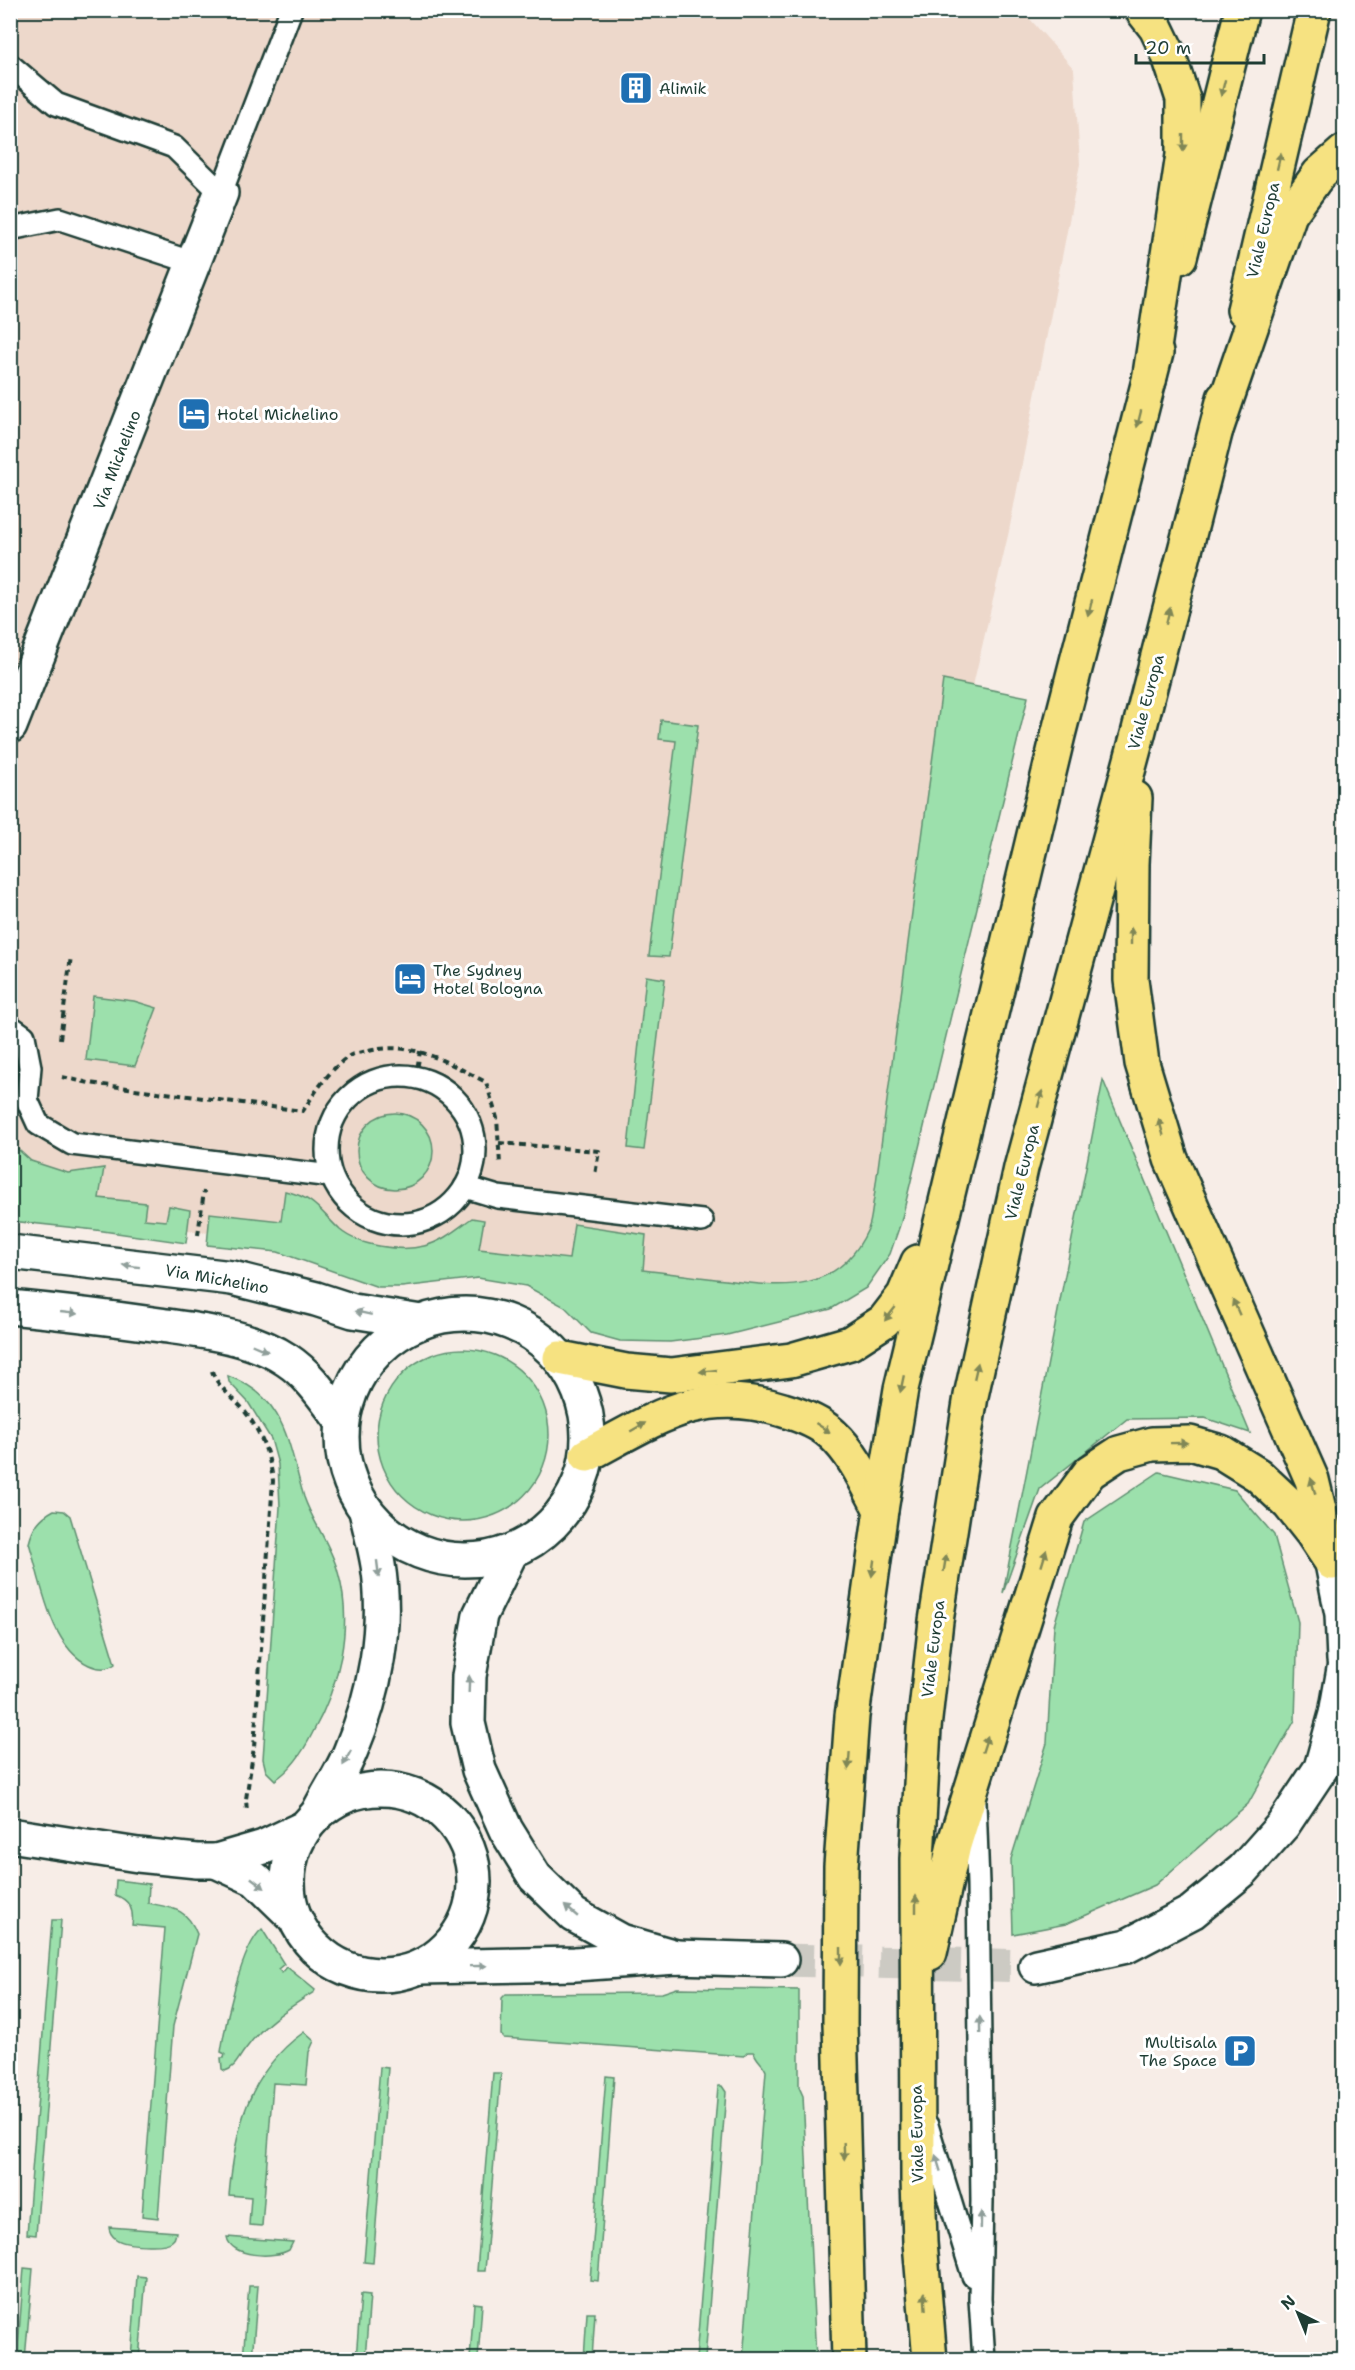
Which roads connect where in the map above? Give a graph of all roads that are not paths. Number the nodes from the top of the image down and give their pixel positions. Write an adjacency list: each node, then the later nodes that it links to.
1 (291, 10): 7 (lane)
2 (1142, 10): 10 (main road, one-way to 10)
3 (1242, 10): 10 (main road, one-way to 10)
4 (1314, 10): 11 (main road, Viale Europa, one-way to 4)
5 (10, 65): 7 (lane)
6 (1344, 152): 11 (main road)
7 (221, 193): 9 (street, Via Michelino)
8 (10, 229): 9 (lane)
9 (194, 263): 12 (street, Via Michelino)
10 (1149, 381): 14 (main road, one-way to 14)
11 (1217, 427): 13 (main road, Viale Europa, one-way to 11)
12 (10, 726)
13 (1138, 734): 28 (main road, one-way to 13); 44 (main road, Viale Europa, one-way to 13)
14 (1058, 735): 22 (main road, one-way to 22); 25 (main road, one-way to 25)
15 (10, 1026): 16 (lane)
16 (331, 1176): 17 (lane); 17 (lane)
17 (465, 1187): 18 (lane)
18 (702, 1221)
19 (10, 1252): 21 (street, Via Michelino, one-way to 19)
20 (10, 1307): 23 (street, one-way to 23)
21 (421, 1322): 22 (street); 23 (street)
22 (560, 1358): 24 (street)
23 (342, 1421): 26 (street)
24 (587, 1455): 25 (main road, one-way to 25); 27 (street)
25 (881, 1510): 47 (main road, one-way to 47)
26 (366, 1511): 27 (street); 35 (street, one-way to 35)
27 (511, 1552): 31 (street, one-way to 27)
28 (1332, 1563): 29 (street); 34 (main road, one-way to 28)
29 (1344, 1660)
30 (1344, 1669): 33 (street)
31 (468, 1723): 37 (street); 40 (street, one-way to 31)
32 (1344, 1729): 33 (lane)
33 (1321, 1768): 42 (street)
34 (974, 1777): 44 (main road); 46 (lane, one-way to 34)
35 (312, 1820): 37 (street); 38 (street); 39 (street)
36 (10, 1835): 38 (street)
37 (464, 1837): 43 (street)
38 (216, 1861): 39 (street, one-way to 39)
39 (293, 1916): 43 (street)
40 (676, 1957): 41 (street); 43 (street, one-way to 40)
41 (782, 1960)
42 (1036, 1966)
43 (420, 1967)
44 (916, 2046): 45 (main road, Viale Europa)
45 (916, 2088): 46 (lane, one-way to 45); 48 (main road, Viale Europa, one-way to 45)
46 (980, 2300): 49 (lane)
47 (849, 2360)
48 (930, 2360)
49 (984, 2360)

